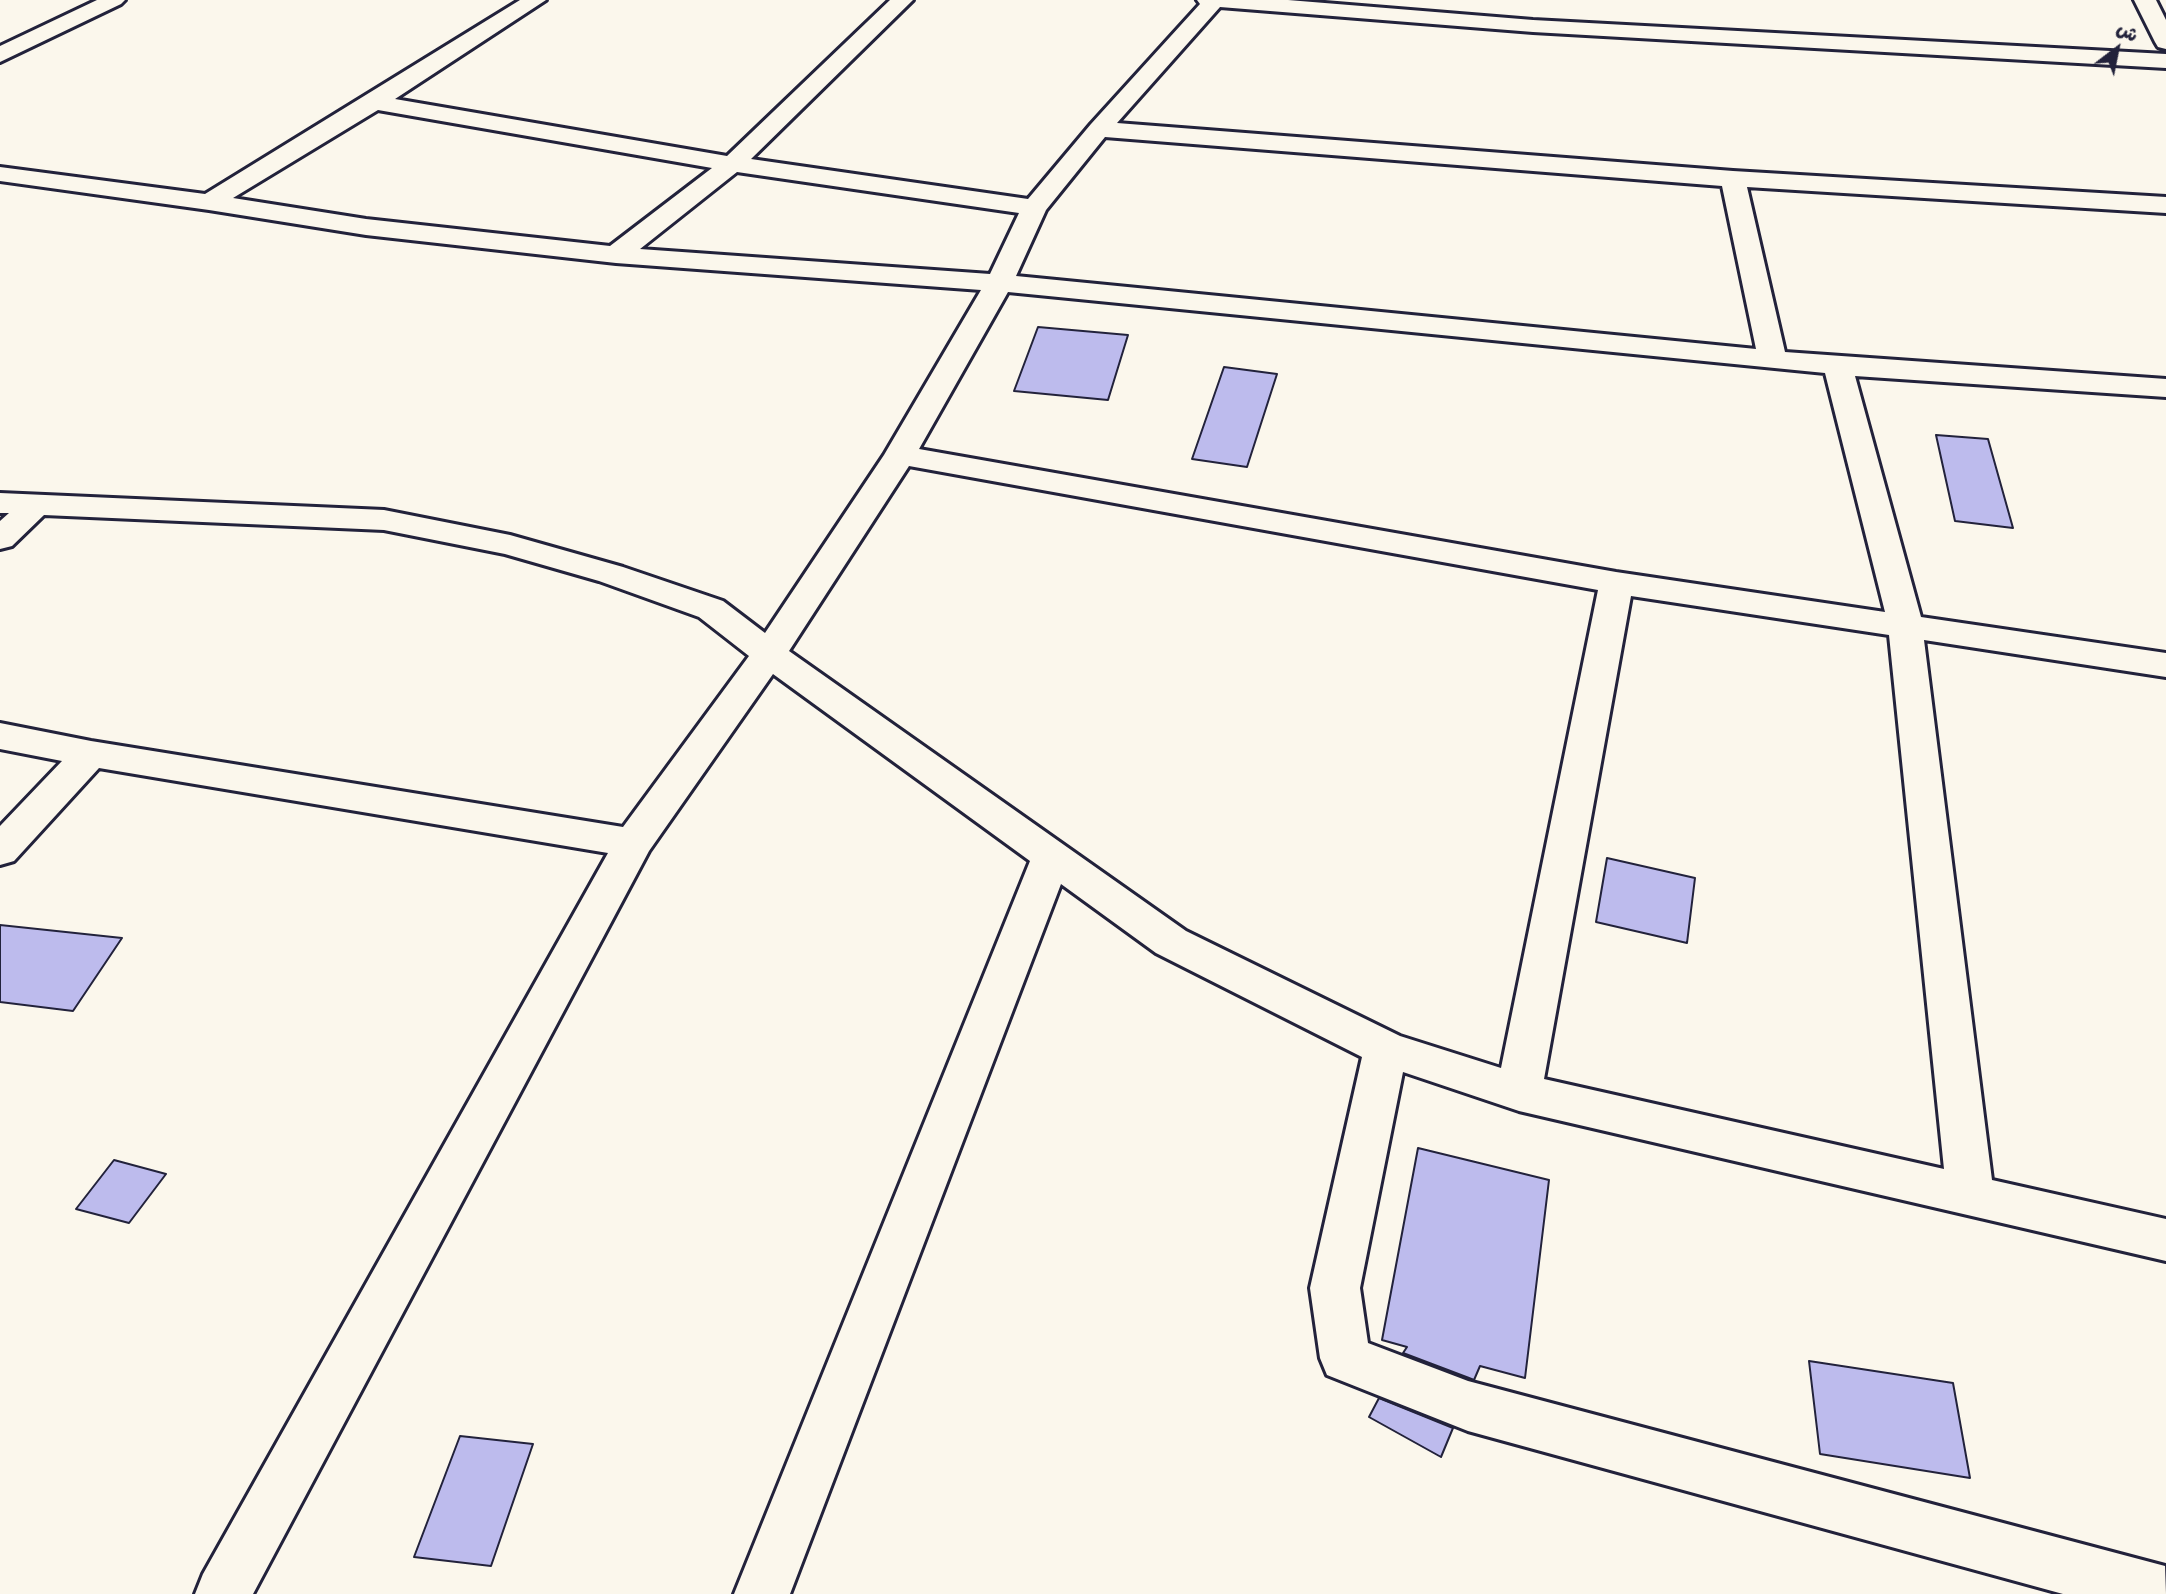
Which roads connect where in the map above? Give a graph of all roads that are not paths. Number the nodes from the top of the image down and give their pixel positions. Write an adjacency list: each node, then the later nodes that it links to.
1 (114, 0): 8 (street)
2 (535, 0): 10 (street)
3 (902, 0): 12 (street)
4 (1208, 0): 5 (street)
5 (1215, 0): 9 (street); 11 (street)
6 (2153, 2): 7 (street)
7 (2166, 42)
8 (0, 55)
9 (2166, 61)
10 (374, 102): 12 (street); 15 (street)
11 (1099, 129): 14 (street); 17 (street)
12 (732, 164): 17 (street); 18 (street)
13 (0, 174): 15 (street)
14 (1733, 179): 16 (street); 20 (street)
15 (209, 202): 18 (street)
16 (2166, 205)
17 (1034, 208): 19 (street)
18 (616, 255): 19 (street)
19 (999, 283): 20 (street); 23 (street)
20 (1772, 359): 21 (street)
21 (1838, 366): 22 (street); 28 (street)
22 (2166, 388)
23 (900, 455): 27 (street); 29 (street)
24 (0, 503): 25 (street)
25 (36, 505): 26 (street); 29 (street)
26 (0, 539)
27 (1616, 583): 28 (street); 37 (street)
28 (1905, 624): 30 (street); 38 (street)
29 (769, 654): 33 (street); 35 (street)
30 (2166, 665)
31 (0, 736): 32 (street)
32 (91, 754): 33 (street); 34 (street)
33 (633, 843): 40 (street)
34 (0, 851)
35 (1052, 856): 36 (street); 41 (street)
36 (1387, 1049): 37 (street); 42 (street)
37 (1519, 1092): 38 (street)
38 (1970, 1194): 39 (street)
39 (2166, 1240)
40 (223, 1594)
41 (762, 1594)
42 (2165, 1594)

